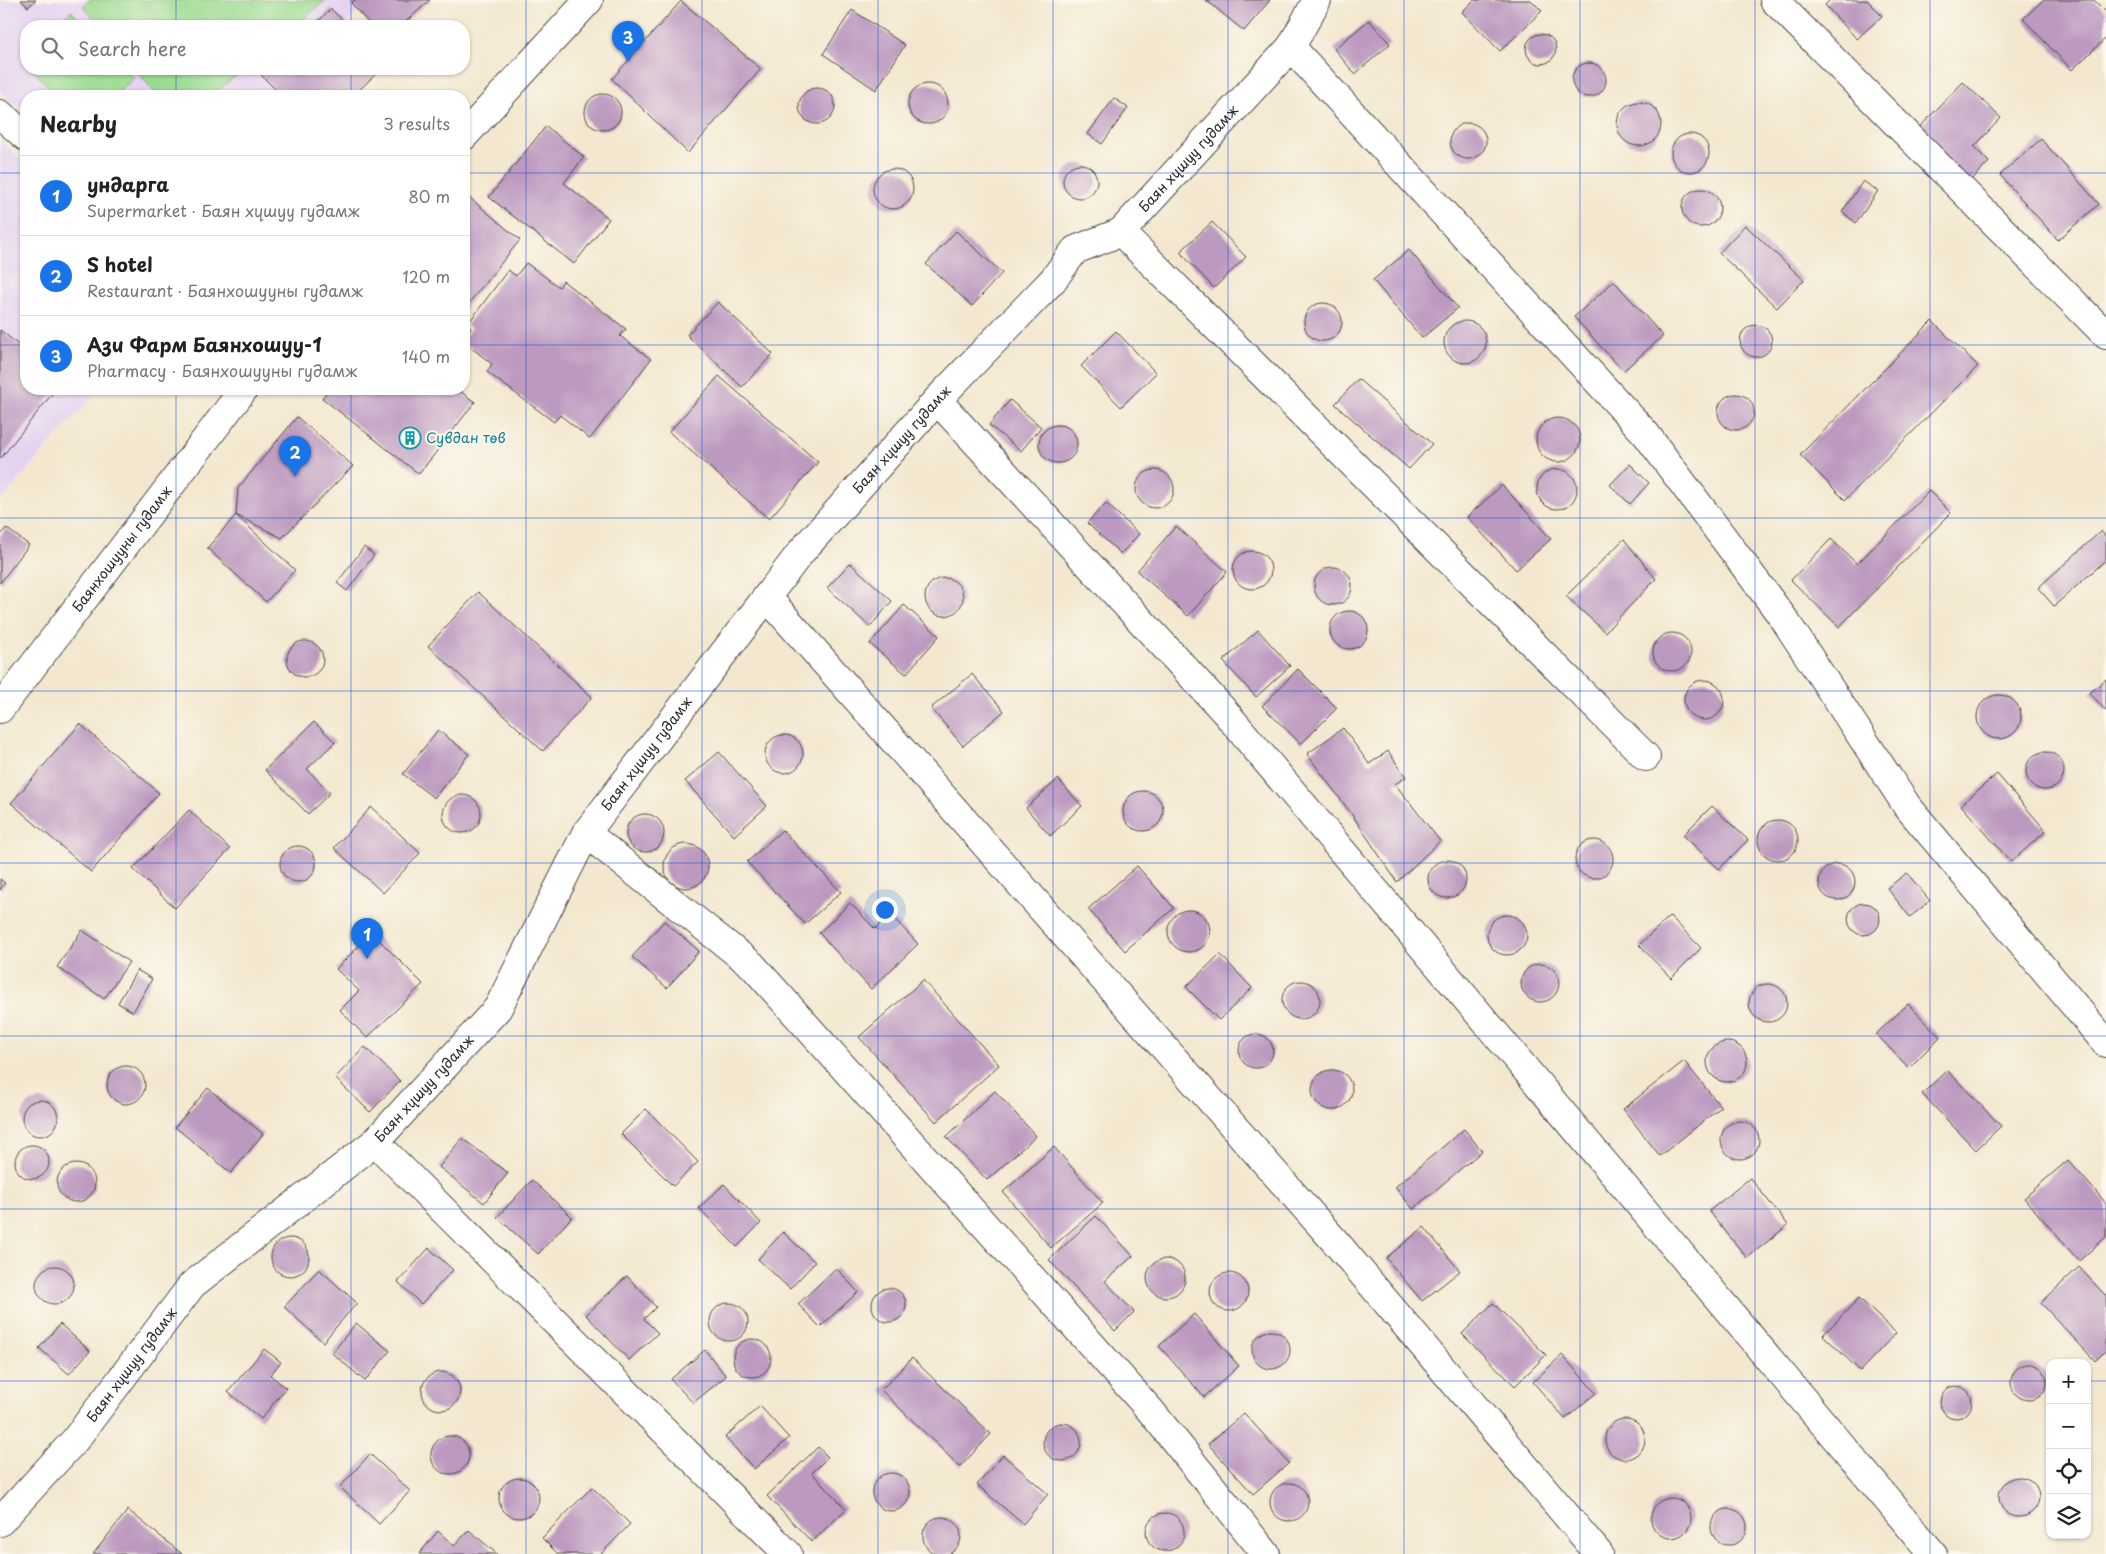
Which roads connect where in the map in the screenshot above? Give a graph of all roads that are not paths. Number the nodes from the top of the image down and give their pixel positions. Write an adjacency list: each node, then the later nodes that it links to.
1 (589, 0): 6 (street)
2 (1318, 0): 4 (street, Баян хүшуу гудамж)
3 (1774, 0): 9 (street)
4 (1290, 47): 8 (street, Баян хүшуу гудамж); 16 (street)
5 (0, 114): 7 (street)
6 (470, 129)
7 (20, 132)
8 (1121, 232): 11 (street, Баян хүшуу гудамж); 14 (street)
9 (2106, 335)
10 (239, 395): 13 (street, Баянхошууны гудамж)
11 (937, 400): 12 (street, Баян хүшуу гудамж); 22 (street)
12 (767, 597): 15 (street, Баян хүшуу гудамж); 21 (street)
13 (0, 709)
14 (1646, 757)
15 (586, 833): 17 (street, Баян хүшуу гудамж); 20 (street)
16 (2106, 1043)
17 (374, 1142): 18 (street, Баян хүшуу гудамж); 19 (street)
18 (0, 1522)
19 (788, 1554)
20 (1266, 1554)
21 (1599, 1554)
22 (1933, 1554)

